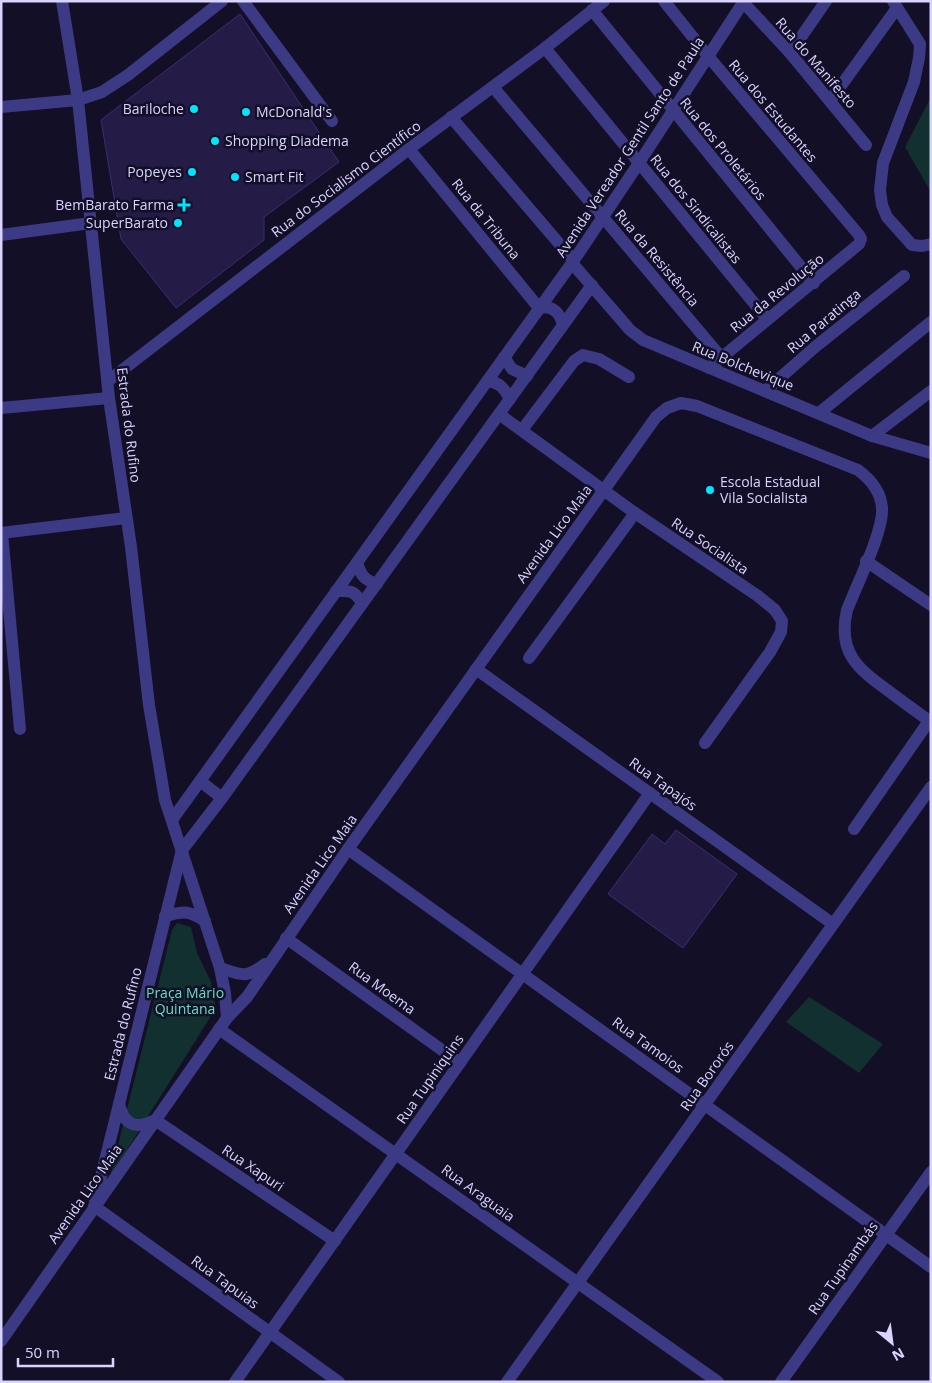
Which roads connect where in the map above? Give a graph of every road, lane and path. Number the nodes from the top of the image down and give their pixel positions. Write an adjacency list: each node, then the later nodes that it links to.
1 (62, 1): 14 (street, Estrada do Rufino)
2 (222, 1): 14 (street)
3 (243, 1): 19 (street)
4 (604, 1): 9 (street, Rua do Socialismo Científico)
5 (664, 1): 12 (street, Rua dos Estudantes)
6 (826, 1): 11 (street)
7 (743, 2): 11 (street, Rua do Manifesto); 12 (street, Avenida Vereador Gentil Santo de Paula)
8 (895, 4): 15 (street); 27 (street)
9 (592, 10): 10 (street, Rua do Socialismo Científico); 17 (street, Rua dos Proletários)
10 (546, 48): 13 (street, Rua do Socialismo Científico); 22 (street, Rua dos Sindicalistas)
11 (790, 53): 15 (street, Rua do Manifesto)
12 (708, 56): 17 (street, Avenida Vereador Gentil Santo de Paula); 26 (street, Rua dos Estudantes)
13 (493, 87): 18 (street, Rua do Socialismo Científico); 23 (street, Rua da Resistência)
14 (78, 100): 16 (street); 24 (street, Estrada do Rufino)
15 (830, 101): 20 (street, Rua do Manifesto)
16 (1, 107)
17 (672, 111): 22 (street, Avenida Vereador Gentil Santo de Paula); 30 (street, Rua dos Proletários)
18 (451, 117): 21 (street, Rua do Socialismo Científico); 28 (street, Rua Bolchevique)
19 (332, 120)
20 (866, 145)
21 (409, 149): 32 (street, Rua da Tribuna); 41 (street, Rua do Socialismo Científico)
22 (639, 164): 23 (street, Avenida Vereador Gentil Santo de Paula); 33 (street, Rua dos Sindicalistas)
23 (603, 217): 28 (street, Avenida Vereador Gentil Santo de Paula); 37 (street, Rua da Resistência)
24 (91, 223): 25 (street); 41 (street, Estrada do Rufino)
25 (1, 235)
26 (861, 239): 30 (street, Rua da Revolução)
27 (931, 244)
28 (573, 262): 31 (street, Rua Bolchevique); 32 (street, Avenida Vereador Gentil Santo de Paula)
29 (904, 276): 43 (street, Rua Paratinga)
30 (814, 283): 33 (street, Rua da Revolução)
31 (592, 285): 35 (street); 38 (street, Rua Bolchevique)
32 (539, 308): 35 (street); 36 (street, Avenida Vereador Gentil Santo de Paula)
33 (767, 319): 37 (street, Rua da Revolução)
34 (931, 322): 48 (street)
35 (563, 325): 39 (street)
36 (504, 357): 39 (street); 42 (street, Avenida Vereador Gentil Santo de Paula)
37 (722, 357): 38 (street, Rua da Revolução)
38 (709, 368): 43 (street, Rua Bolchevique)
39 (527, 376): 46 (street)
40 (629, 377): 50 (street)
41 (108, 381): 45 (street, Estrada do Rufino)
42 (488, 381): 46 (street); 58 (street, Avenida Vereador Gentil Santo de Paula)
43 (765, 391): 48 (street, Rua Bolchevique)
44 (931, 391): 51 (street)
45 (109, 398): 47 (street); 55 (street, Estrada do Rufino)
46 (510, 399): 49 (street)
47 (1, 408)
48 (819, 413): 51 (street, Rua Bolchevique)
49 (499, 414): 50 (street, Rua Socialista); 59 (street)
50 (522, 430): 53 (street, Rua Socialista)
51 (872, 436): 52 (street, Rua Bolchevique)
52 (931, 453)
53 (604, 489): 54 (street, Rua Socialista); 57 (street, Avenida Lico Maia); 64 (street, Avenida Lico Maia)
54 (635, 513): 63 (street); 67 (street, Rua Socialista)
55 (126, 518): 56 (street); 72 (street, Estrada do Rufino)
56 (2, 533): 66 (street)
57 (866, 561): 62 (street); 65 (street)
58 (357, 563): 59 (street); 60 (street, Avenida Vereador Gentil Santo de Paula)
59 (377, 584): 61 (street)
60 (336, 591): 61 (street); 68 (street, Avenida Vereador Gentil Santo de Paula)
61 (362, 603): 71 (street)
62 (931, 605)
63 (529, 658)
64 (476, 669): 70 (street, Rua Tapajós); 74 (street, Avenida Lico Maia)
65 (930, 721): 73 (street)
66 (20, 729)
67 (704, 743)
68 (200, 781): 71 (street); 72 (street, Avenida Vereador Gentil Santo de Paula)
69 (931, 787): 78 (street, Rua Bororós)
70 (650, 793): 78 (street, Rua Tapajós); 82 (street, Rua Tupiniquins)
71 (222, 798): 75 (street)
72 (172, 820): 75 (street, Estrada do Rufino)
73 (854, 829)
74 (348, 849): 79 (street, Avenida Lico Maia); 82 (street, Rua Tamoios)
75 (182, 850): 76 (street, Estrada do Rufino); 77 (street, Estrada do Rufino)
76 (164, 916): 77 (street); 86 (street, Estrada do Rufino)
77 (205, 921): 81 (street, Estrada do Rufino)
78 (833, 924): 87 (street, Rua Bororós)
79 (286, 938): 80 (street, Avenida Lico Maia); 85 (street, Rua Moema)
80 (271, 959): 81 (street); 83 (street, Avenida Lico Maia)
81 (220, 968): 83 (street, Estrada do Rufino)
82 (523, 974): 85 (street, Rua Tupiniquins); 87 (street, Rua Tamoios)
83 (227, 1018): 84 (street, Avenida Lico Maia)
84 (219, 1029): 88 (street, Avenida Lico Maia); 89 (street, Rua Araguaia)
85 (460, 1063): 89 (street, Rua Tupiniquins)
86 (119, 1103): 88 (street); 91 (street, Estrada do Rufino)
87 (705, 1104): 92 (street, Rua Tamoios); 95 (street, Rua Bororós)
88 (155, 1120): 91 (street, Avenida Lico Maia); 93 (street, Rua Xapuri)
89 (396, 1153): 93 (street, Rua Tupiniquins); 95 (street, Rua Araguaia)
90 (931, 1172): 92 (street, Rua Tupinambás)
91 (94, 1206): 96 (street, Rua Tapuias); 97 (street, Avenida Lico Maia)
92 (886, 1234): 94 (street, Rua Tamoios); 102 (street, Rua Tupinambás)
93 (334, 1241): 96 (street, Rua Tupiniquins)
94 (931, 1266)
95 (578, 1283): 100 (street, Rua Bororós); 101 (street, Rua Araguaia)
96 (270, 1332): 98 (street, Rua Tupiniquins); 99 (street, Rua Tapuias)
97 (1, 1341)
98 (235, 1382)
99 (339, 1382)
100 (507, 1382)
101 (718, 1382)
102 (781, 1382)

